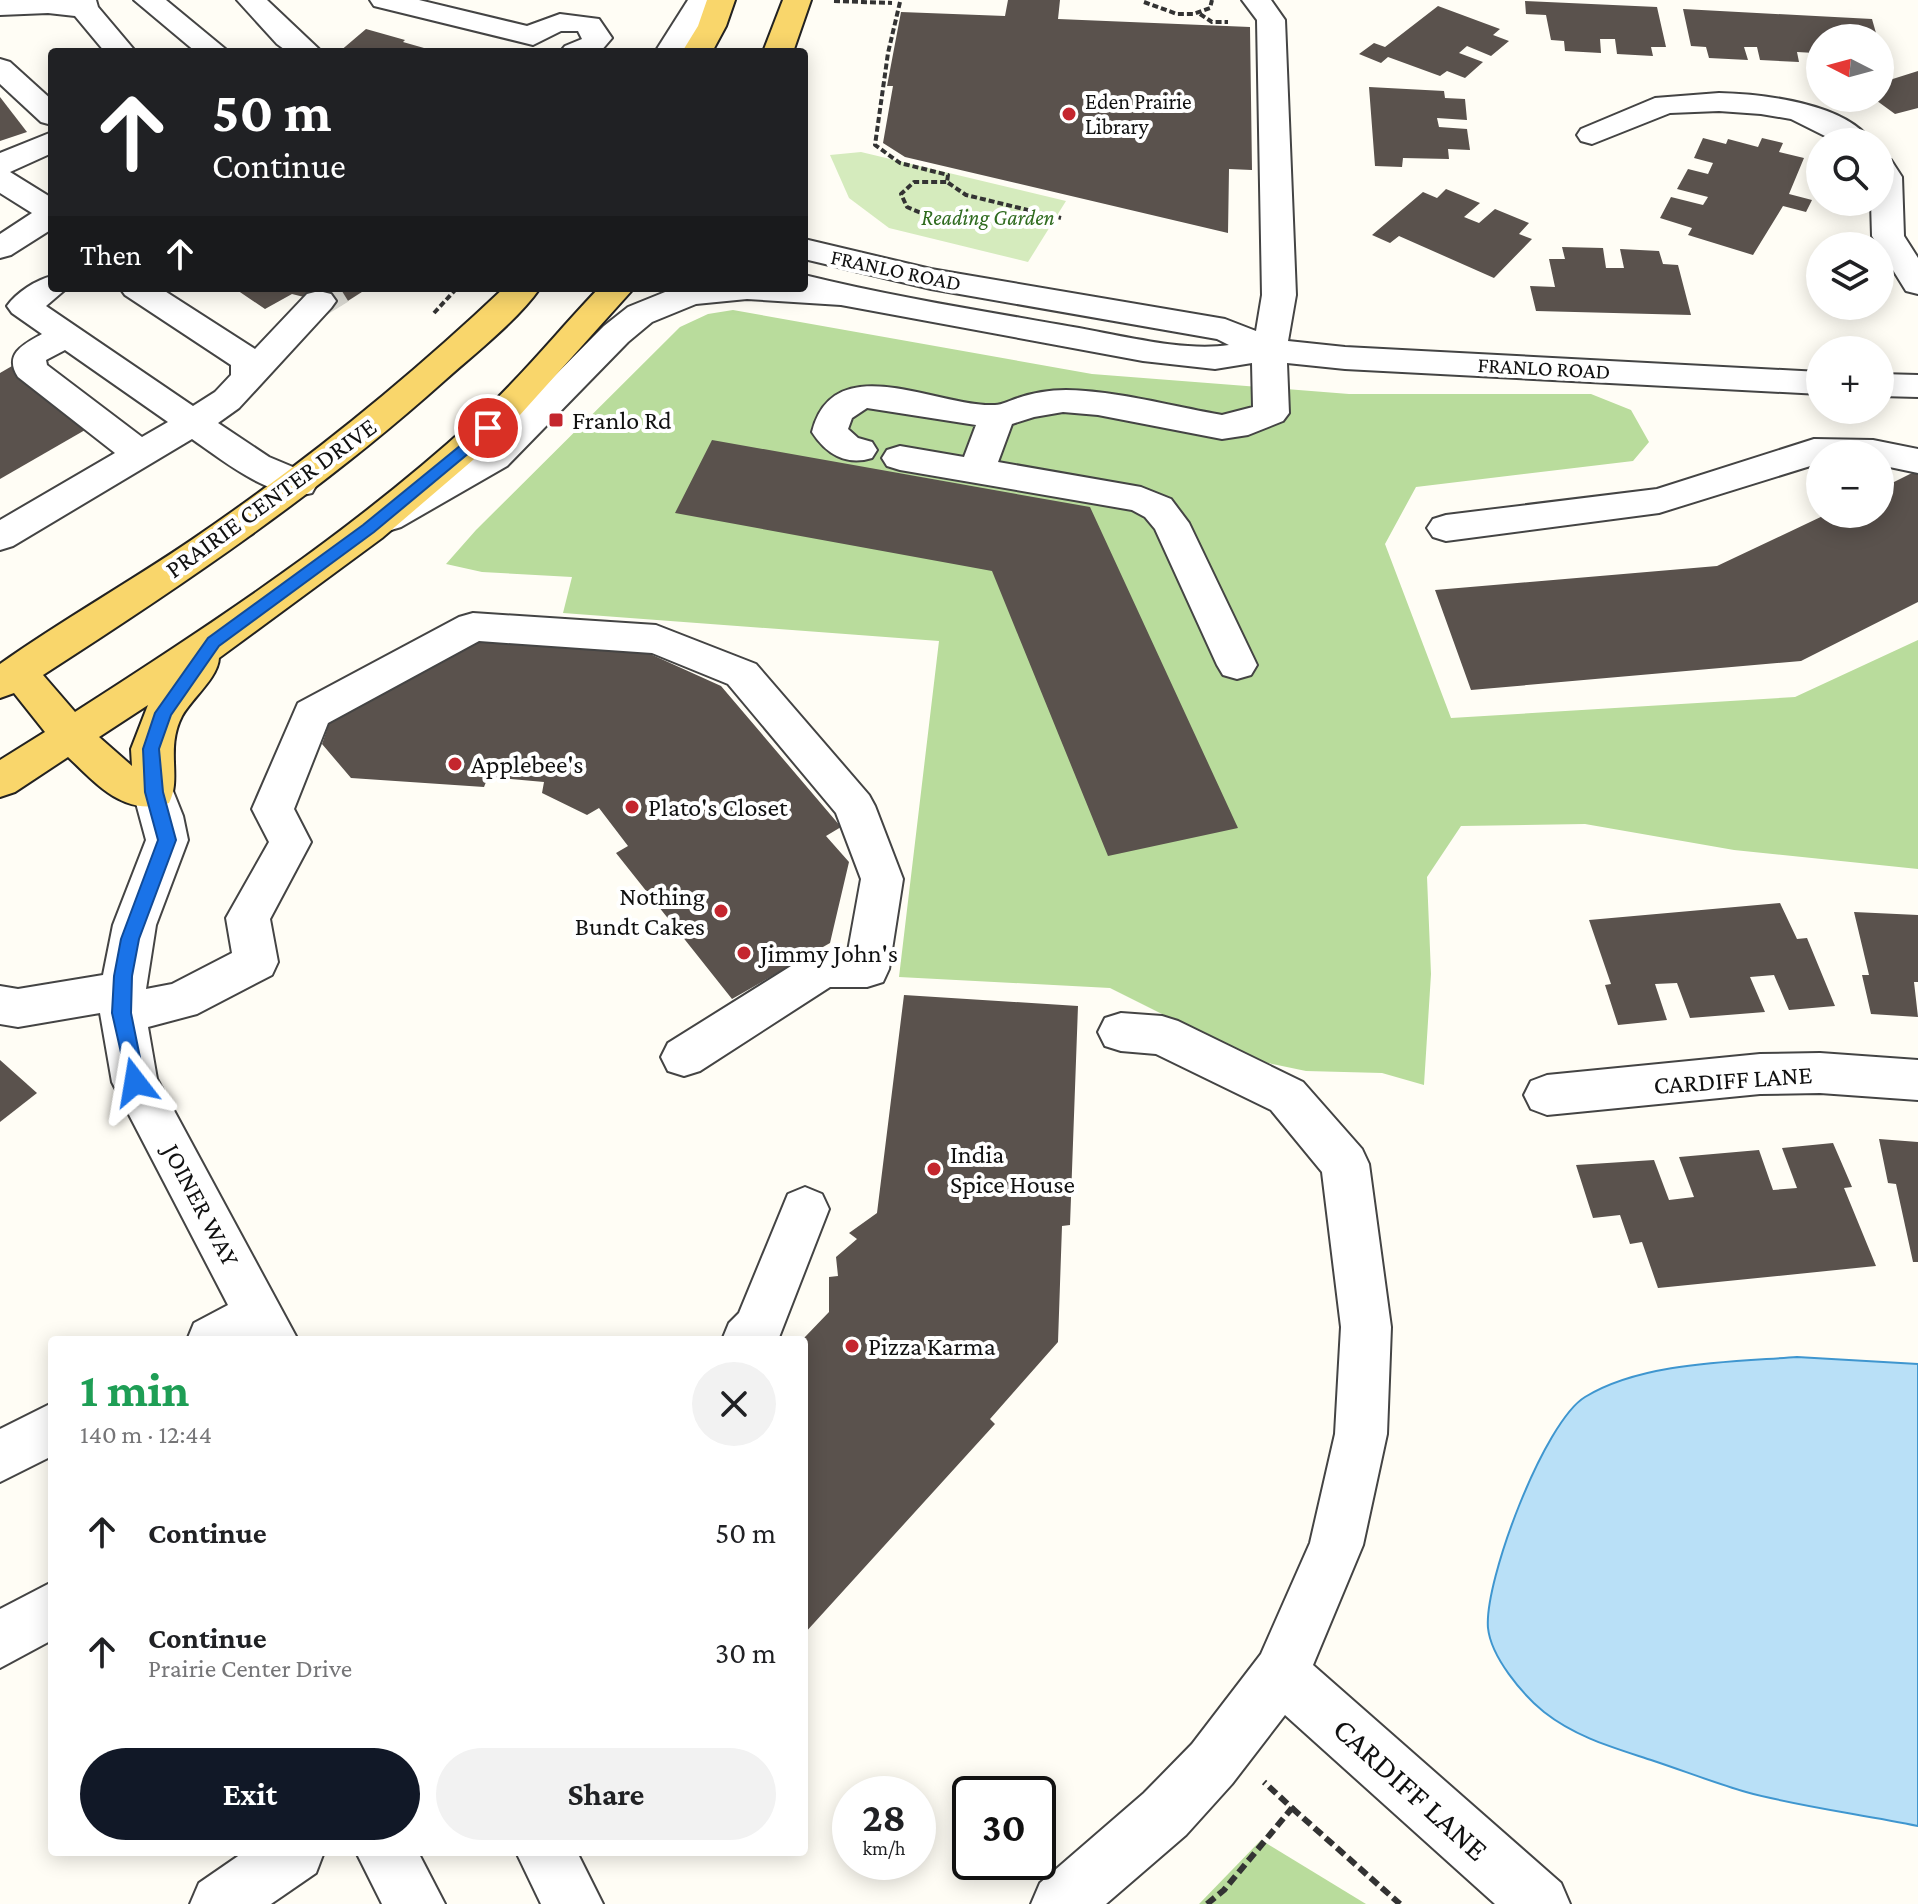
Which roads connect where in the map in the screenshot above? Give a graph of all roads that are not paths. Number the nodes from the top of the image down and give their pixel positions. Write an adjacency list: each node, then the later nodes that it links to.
1 (148, 0): 10 (street)
2 (251, 0): 12 (street)
3 (384, 0): 11 (street)
4 (702, 0): 16 (street)
5 (721, 0): 17 (main road)
6 (797, 0): 18 (main road)
7 (1256, 0): 46 (street)
8 (83, 5): 9 (street); 13 (street)
9 (0, 6)
10 (172, 12): 14 (street)
11 (541, 44): 15 (street)
12 (297, 47)
13 (118, 48)
14 (210, 48)
15 (585, 48)
16 (672, 48)
17 (699, 48)
18 (779, 48)
19 (0, 68): 20 (street)
20 (48, 112)
21 (1835, 128): 22 (street)
22 (1592, 135)
23 (48, 143): 24 (street)
24 (0, 165)
25 (0, 179): 26 (street)
26 (48, 210)
27 (48, 216): 30 (street)
28 (1887, 216): 33 (street)
29 (808, 234): 32 (street)
30 (0, 248)
31 (808, 250): 32 (street, FRANLO ROAD)
32 (931, 279): 46 (street, FRANLO ROAD)
33 (1918, 284)
34 (808, 286): 41 (street, FRANLO ROAD)
35 (143, 292): 47 (street)
36 (501, 292): 44 (street)
37 (519, 292): 44 (main road, PRAIRIE CENTER DRIVE)
38 (613, 292): 60 (main road)
39 (699, 292): 60 (street)
40 (787, 292): 41 (street)
41 (859, 299): 46 (street, FRANLO ROAD)
42 (319, 301): 47 (street)
43 (19, 302): 45 (street)
44 (484, 327): 58 (main road, PRAIRIE CENTER DRIVE)
45 (66, 335): 52 (street); 54 (street)
46 (1269, 350): 48 (street, FRANLO ROAD); 51 (street)
47 (248, 377): 52 (street)
48 (1806, 382)
49 (1894, 385): 50 (street)
50 (1918, 386)
51 (997, 417): 53 (street); 57 (street)
52 (192, 423): 54 (street); 58 (street)
53 (859, 450)
54 (140, 454): 61 (street)
55 (900, 458): 57 (street)
56 (1918, 461): 59 (street)
57 (977, 471): 63 (street)
58 (299, 484): 64 (main road, PRAIRIE CENTER DRIVE)
59 (1446, 528)
60 (369, 529): 62 (main road)
61 (0, 537)
62 (214, 642): 65 (main road); 67 (main road)
63 (1237, 665)
64 (9, 677): 65 (main road)
65 (70, 734): 66 (main road); 67 (main road)
66 (0, 781)
67 (154, 792): 68 (street, JOINER WAY)
68 (122, 1001): 69 (street); 71 (street); 75 (street, JOINER WAY)
69 (0, 1005)
70 (1121, 1032): 82 (street)
71 (684, 1057)
72 (1918, 1080): 73 (street, CARDIFF LANE)
73 (1547, 1095)
74 (805, 1209): 77 (street)
75 (266, 1328): 76 (street)
76 (230, 1336)
77 (751, 1336)
78 (48, 1430): 79 (street)
79 (0, 1457)
80 (48, 1611): 81 (street)
81 (0, 1640)
82 (1281, 1674): 89 (street); 90 (street, CARDIFF LANE)
83 (289, 1856): 86 (street)
84 (387, 1856): 87 (street)
85 (547, 1856): 88 (street)
86 (220, 1904)
87 (415, 1904)
88 (573, 1904)
89 (1061, 1904)
90 (1540, 1904)

